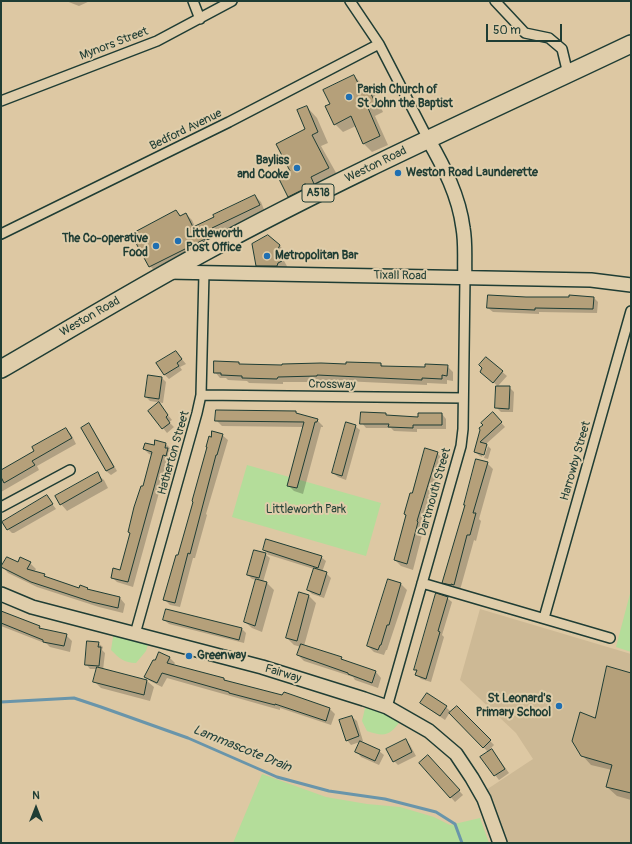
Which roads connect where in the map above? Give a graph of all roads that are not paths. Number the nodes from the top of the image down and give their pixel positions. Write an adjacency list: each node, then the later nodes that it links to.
1 (193, 1): 5 (street)
2 (232, 1): 5 (street, Mynors Street)
3 (350, 1): 6 (street)
4 (495, 1): 8 (street)
5 (200, 18): 9 (street, Mynors Street)
6 (379, 44): 10 (street); 11 (street, Bedford Avenue)
7 (631, 44): 8 (highway, Weston Road / A518)
8 (568, 74): 10 (highway, Weston Road / A518)
9 (1, 101)
10 (428, 139): 12 (highway, Weston Road / A518); 14 (street)
11 (1, 234)
12 (168, 272): 13 (street, Tixall Road); 17 (highway, Weston Road / A518)
13 (204, 273): 14 (street, Tixall Road); 18 (street, Hatherton Street)
14 (465, 278): 15 (street, Tixall Road); 19 (street, Dartmouth Street)
15 (631, 285)
16 (631, 311): 24 (street, Harrowby Street)
17 (1, 369)
18 (201, 395): 19 (street, Crossway); 25 (street, Hatherton Street)
19 (463, 398): 22 (street, Dartmouth Street)
20 (70, 470): 21 (street)
21 (1, 507)
22 (422, 583): 24 (street); 27 (street, Dartmouth Street)
23 (1, 594): 25 (street, Fairway)
24 (544, 618): 26 (street)
25 (135, 634): 27 (street, Fairway)
26 (610, 638)
27 (387, 707): 28 (street, Fairway)
28 (500, 843)

